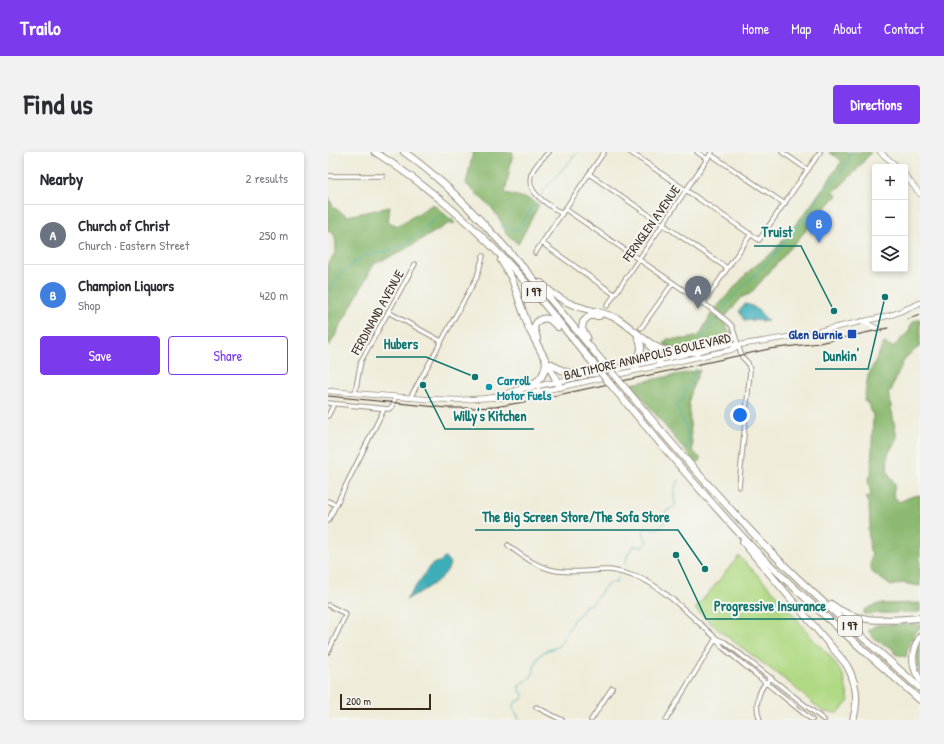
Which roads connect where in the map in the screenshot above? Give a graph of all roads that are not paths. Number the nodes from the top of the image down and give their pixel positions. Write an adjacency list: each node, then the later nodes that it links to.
1 (375, 152): 24 (highway, I 97)
2 (404, 152): 28 (highway, I 97)
3 (549, 152): 22 (street)
4 (604, 152): 14 (street)
5 (630, 152): 18 (street)
6 (697, 152): 11 (street)
7 (782, 152): 13 (street)
8 (820, 152): 13 (street)
9 (880, 152): 12 (main road)
10 (711, 153): 11 (street, FERNGLEN AVENUE); 20 (street)
11 (707, 159): 18 (street, FERNGLEN AVENUE)
12 (894, 164)
13 (808, 170): 20 (street)
14 (589, 174): 21 (street); 23 (street)
15 (328, 176): 16 (street)
16 (383, 176)
17 (908, 179): 19 (main road)
18 (686, 189): 23 (street, FERNGLEN AVENUE); 25 (street)
19 (920, 194)
20 (784, 204): 25 (street)
21 (565, 209): 22 (street); 30 (street)
22 (562, 214): 26 (street)
23 (662, 224): 30 (street, FERNGLEN AVENUE); 32 (street)
24 (479, 234): 47 (highway, I 97); 50 (highway)
25 (751, 234): 32 (street)
26 (542, 243): 27 (street); 34 (street)
27 (535, 253)
28 (512, 254): 45 (highway); 48 (highway, I 97)
29 (483, 256): 43 (street)
30 (638, 260): 33 (street); 34 (street, FERNGLEN AVENUE)
31 (415, 264): 38 (street, FERDINAND AVENUE)
32 (727, 268): 36 (street)
33 (673, 283): 36 (street); 40 (street)
34 (614, 294): 37 (street, FERNGLEN AVENUE)
35 (920, 303): 39 (main road, BALTIMORE ANNAPOLIS BOULEVARD)
36 (703, 304): 44 (street)
37 (607, 306)
38 (388, 312): 43 (street); 56 (street, FERDINAND AVENUE)
39 (864, 321): 41 (main road); 44 (main road, BALTIMORE ANNAPOLIS BOULEVARD)
40 (642, 328)
41 (879, 330)
42 (638, 338): 48 (highway); 49 (highway); 51 (highway)
43 (441, 341): 58 (street)
44 (739, 345): 46 (main road, BALTIMORE ANNAPOLIS BOULEVARD); 49 (main road, BALTIMORE ANNAPOLIS BOULEVARD); 64 (street)
45 (655, 347): 46 (highway); 49 (highway)
46 (697, 352): 49 (main road, BALTIMORE ANNAPOLIS BOULEVARD)
47 (585, 354): 50 (highway); 67 (highway, I 97, bridge)
48 (602, 361): 70 (highway, I 97, bridge)
49 (661, 362): 51 (main road, BALTIMORE ANNAPOLIS BOULEVARD); 53 (main road, BALTIMORE ANNAPOLIS BOULEVARD)
50 (549, 363): 52 (highway); 53 (highway); 55 (highway)
51 (618, 369): 52 (main road, BALTIMORE ANNAPOLIS BOULEVARD)
52 (599, 373): 53 (main road, BALTIMORE ANNAPOLIS BOULEVARD)
53 (560, 384): 55 (main road, BALTIMORE ANNAPOLIS BOULEVARD); 59 (main road, BALTIMORE ANNAPOLIS BOULEVARD)
54 (328, 390): 56 (main road, BALTIMORE ANNAPOLIS BOULEVARD)
55 (516, 391): 59 (main road, BALTIMORE ANNAPOLIS BOULEVARD)
56 (356, 393): 57 (main road, BALTIMORE ANNAPOLIS BOULEVARD)
57 (395, 397): 58 (main road, BALTIMORE ANNAPOLIS BOULEVARD); 62 (street)
58 (410, 398): 59 (main road, BALTIMORE ANNAPOLIS BOULEVARD)
59 (489, 398)
60 (328, 403): 61 (street)
61 (334, 404): 62 (street); 63 (street)
62 (384, 409): 66 (street)
63 (328, 416)
64 (739, 487)
65 (328, 501): 66 (street)
66 (336, 505): 68 (street)
67 (713, 505): 81 (highway, I 97); 82 (highway)
68 (328, 522)
69 (508, 545): 74 (street)
70 (782, 562): 72 (highway); 80 (highway, I 97)
71 (328, 605): 75 (street)
72 (920, 618)
73 (920, 636): 77 (highway)
74 (716, 638): 76 (street); 78 (street); 87 (street)
75 (328, 652)
76 (772, 678): 78 (street); 91 (street)
77 (920, 680)
78 (766, 682): 84 (street); 88 (street)
79 (612, 688): 86 (street)
80 (920, 688)
81 (920, 700)
82 (856, 706): 92 (highway); 93 (highway)
83 (536, 707): 85 (street)
84 (807, 716): 89 (street); 90 (street)
85 (562, 720)
86 (591, 720)
87 (666, 720)
88 (760, 720)
89 (803, 720)
90 (812, 720)
91 (824, 720)
92 (850, 720)
93 (854, 720)

